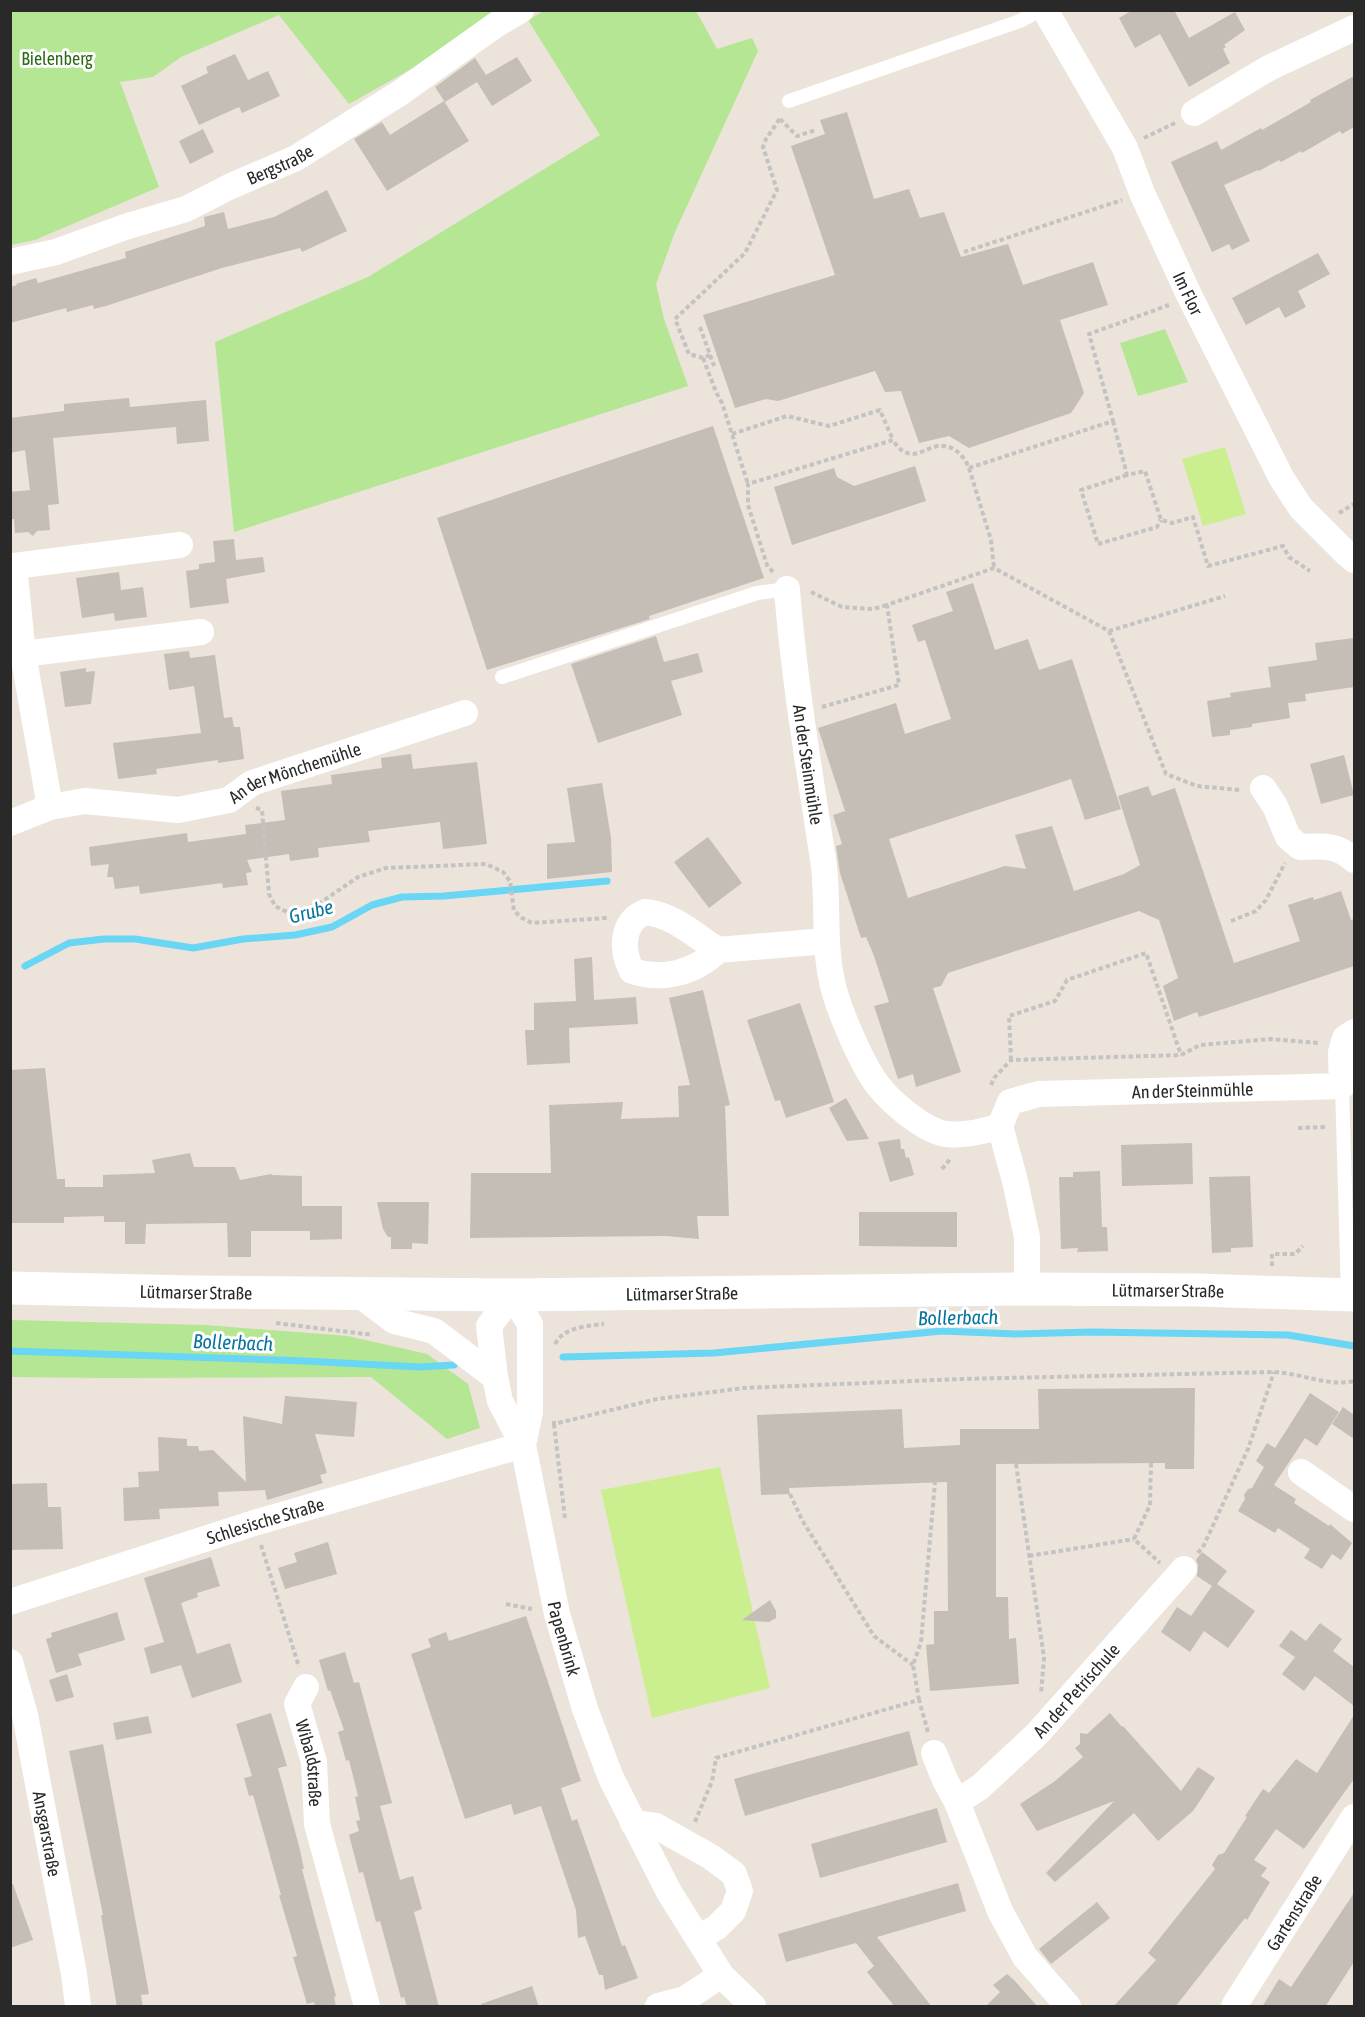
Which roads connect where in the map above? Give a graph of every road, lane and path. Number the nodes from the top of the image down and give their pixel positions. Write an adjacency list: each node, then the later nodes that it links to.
1 (521, 10): 14 (street, Bergstraße)
2 (1040, 10): 7 (lane)
3 (1045, 10): 11 (street, Im Flor)
4 (1349, 10): 5 (street)
5 (1354, 20)
6 (1354, 28): 8 (street)
7 (789, 100): 9 (path)
8 (1194, 113): 11 (path)
9 (780, 118): 10 (path); 18 (path)
10 (816, 130)
11 (1125, 148): 12 (street, Im Flor)
12 (1142, 194): 13 (path); 15 (street, Im Flor)
13 (964, 252)
14 (10, 262)
15 (1190, 297): 20 (path); 28 (street, Im Flor)
16 (700, 327): 17 (path)
17 (710, 356): 18 (path); 19 (path)
18 (703, 358): 21 (path)
19 (714, 366)
20 (1113, 421): 23 (path); 24 (path)
21 (732, 434): 22 (path); 25 (path)
22 (892, 440): 23 (path); 25 (path)
23 (969, 468): 30 (path)
24 (1127, 475): 26 (path); 26 (path)
25 (748, 484): 32 (path)
26 (1161, 520): 31 (path)
27 (180, 545): 29 (street)
28 (1354, 560)
29 (12, 566): 37 (street)
30 (994, 568): 34 (path); 35 (path)
31 (1310, 571)
32 (795, 588): 34 (path); 38 (lane); 40 (street, An der Steinmühle)
33 (1225, 596): 35 (path)
34 (887, 605): 40 (path)
35 (1109, 631): 41 (path)
36 (201, 632): 37 (street)
37 (23, 654): 43 (street)
38 (502, 677)
39 (465, 713): 42 (street, An der Mönchemühle)
40 (800, 714): 49 (street, An der Steinmühle)
41 (1263, 788): 45 (street)
42 (230, 800): 43 (street, An der Mönchemühle); 47 (path)
43 (50, 807): 44 (street, An der Mönchemühle)
44 (10, 823)
45 (1294, 842): 46 (street); 48 (path)
46 (1354, 860)
47 (636, 916): 50 (street); 50 (street)
48 (1231, 921)
49 (826, 941): 50 (street); 56 (street, An der Steinmühle)
50 (718, 950)
51 (1348, 1042): 52 (path); 54 (street)
52 (1181, 1055): 53 (path); 53 (path)
53 (1011, 1060): 55 (path)
54 (1342, 1086): 56 (street, An der Steinmühle); 64 (lane)
55 (989, 1090)
56 (1000, 1126): 62 (street)
57 (956, 1154): 58 (path)
58 (942, 1169)
59 (1303, 1246): 60 (path)
60 (1272, 1261)
61 (10, 1288): 63 (main road, Lütmarser Straße)
62 (1027, 1289): 64 (main road, Lütmarser Straße); 65 (main road, Lütmarser Straße)
63 (357, 1293): 65 (main road, Lütmarser Straße); 69 (street)
64 (1351, 1294)
65 (512, 1295): 69 (street, Papenbrink); 72 (street, Papenbrink)
66 (272, 1323): 67 (path)
67 (377, 1336)
68 (1275, 1372): 70 (path); 71 (path); 82 (path)
69 (495, 1377): 72 (street, Papenbrink)
70 (1354, 1381)
71 (553, 1414)
72 (523, 1445): 79 (street, Schlesische Straße); 92 (street, Papenbrink)
73 (1151, 1463): 80 (path)
74 (1016, 1464): 81 (path)
75 (1301, 1472): 78 (street)
76 (935, 1482): 85 (path)
77 (790, 1494): 85 (path)
78 (1354, 1509)
79 (254, 1523): 83 (street, Schlesische Straße); 86 (path)
80 (1134, 1539): 81 (path); 82 (path)
81 (1029, 1556): 88 (path)
82 (1180, 1574): 88 (street, An der Petrischule)
83 (10, 1602)
84 (10, 1662): 97 (street, Ansgarstraße)
85 (913, 1665): 87 (path)
86 (306, 1688): 98 (street, Wibaldstraße)
87 (919, 1700): 89 (path); 93 (path)
88 (1037, 1734): 90 (street, An der Petrischule)
89 (934, 1752): 90 (street)
90 (957, 1802): 101 (street)
91 (1354, 1817): 102 (street, Gartenstraße)
92 (633, 1823): 93 (street); 94 (street, Papenbrink)
93 (685, 1842): 94 (street)
94 (699, 1938): 95 (street, Papenbrink)
95 (721, 1975): 96 (street); 100 (street, Papenbrink)
96 (686, 2003): 99 (street)
97 (78, 2007)
98 (367, 2007)
99 (658, 2007)
100 (753, 2007)
101 (1068, 2007)
102 (1234, 2007)

